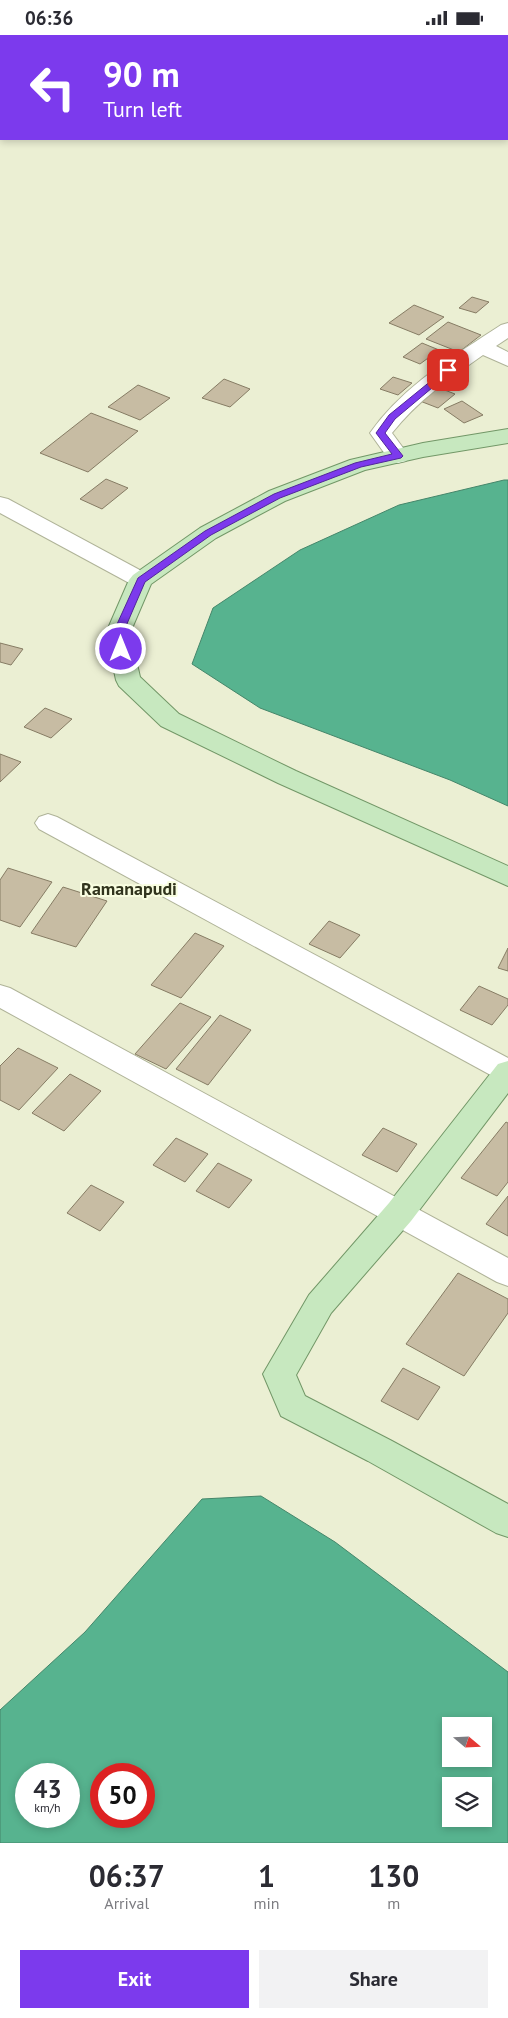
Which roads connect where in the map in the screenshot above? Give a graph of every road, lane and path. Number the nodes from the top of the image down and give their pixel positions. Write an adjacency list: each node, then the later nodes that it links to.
1 (508, 329): 2 (street)
2 (482, 347): 3 (street); 5 (street)
3 (508, 360)
4 (508, 436): 5 (main road)
5 (398, 456): 7 (main road)
6 (0, 504): 7 (street)
7 (141, 580): 9 (main road)
8 (48, 823): 11 (street)
9 (508, 877)
10 (0, 995): 12 (street)
11 (508, 1072): 12 (main road)
12 (400, 1212): 13 (street); 14 (main road)
13 (508, 1273)
14 (508, 1522)

